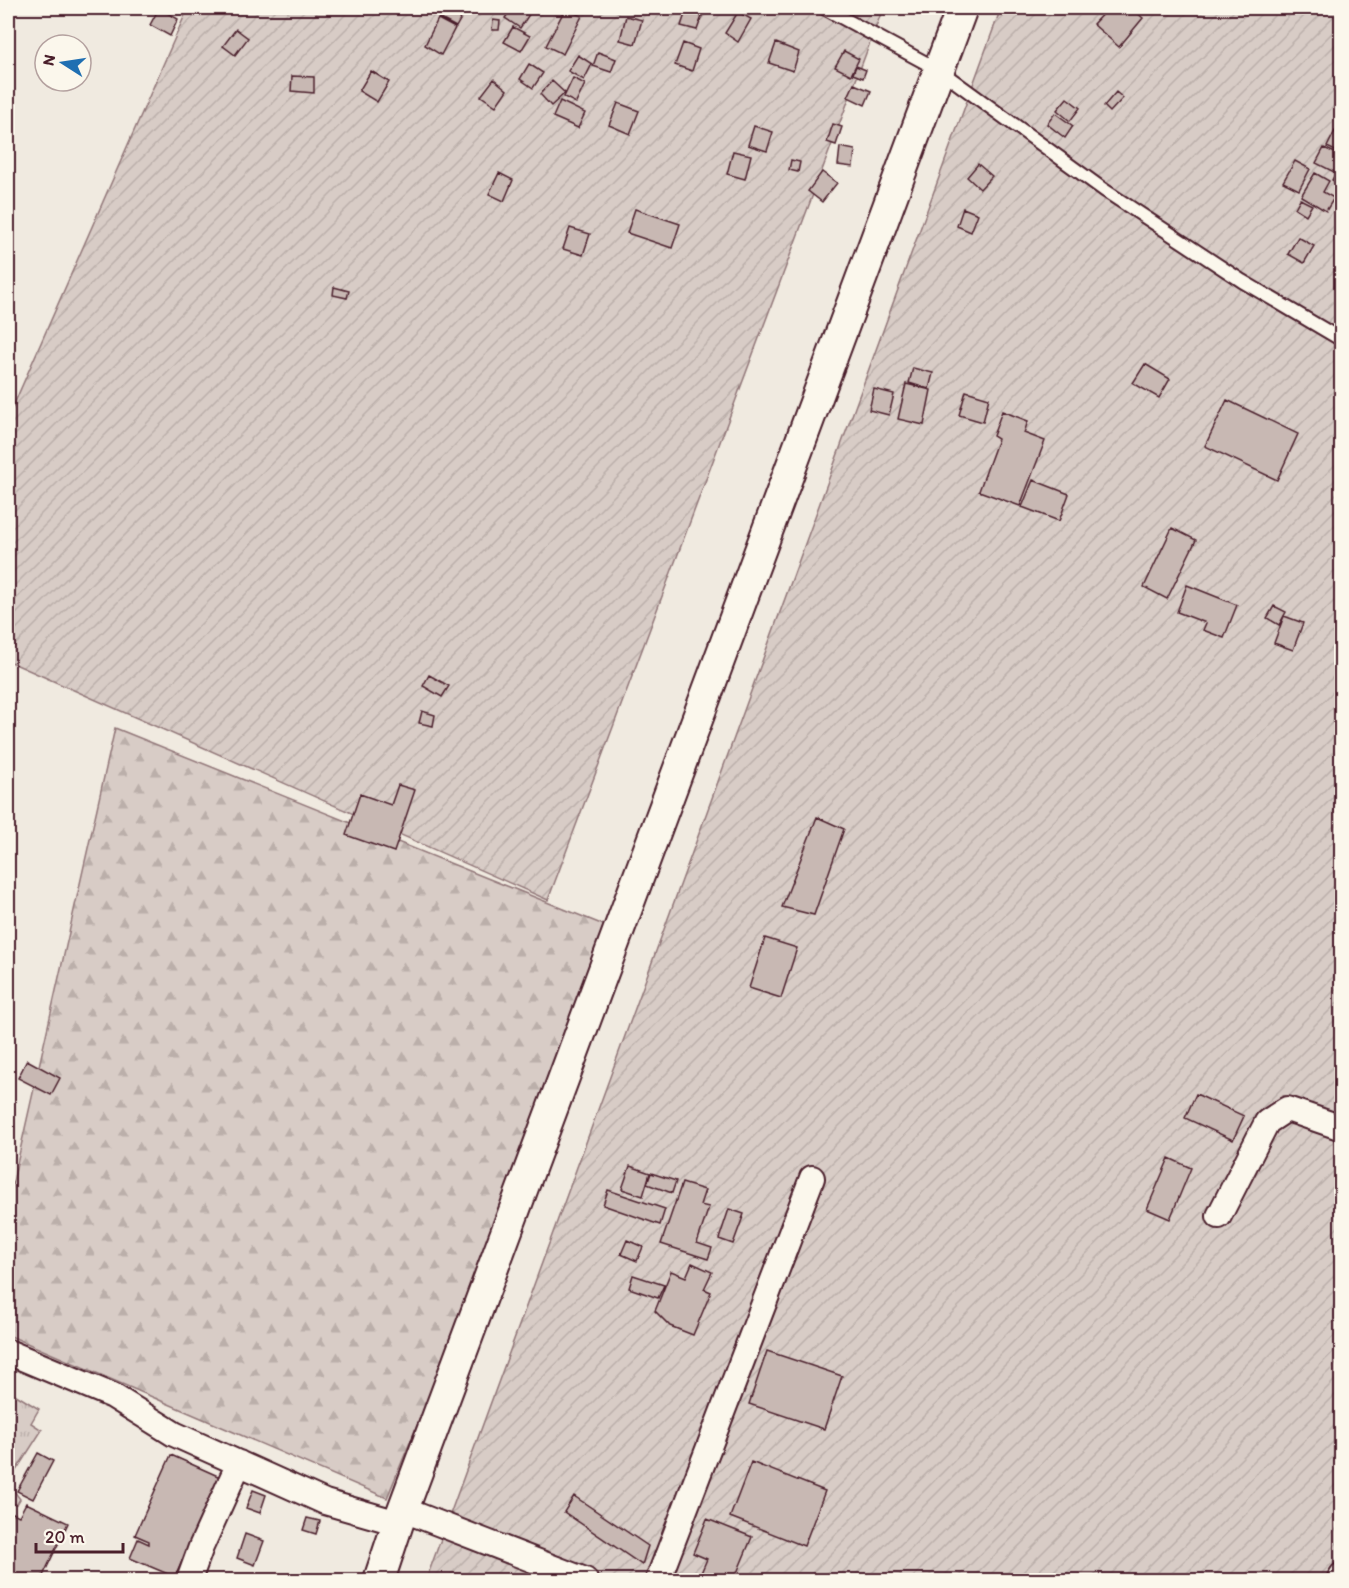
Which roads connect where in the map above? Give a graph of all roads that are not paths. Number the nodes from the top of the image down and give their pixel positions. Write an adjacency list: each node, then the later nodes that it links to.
1 (824, 8): 3 (lane)
2 (962, 8): 3 (street)
3 (939, 70): 4 (lane); 10 (street)
4 (1341, 340)
5 (1341, 1128): 7 (street)
6 (812, 1178): 16 (street)
7 (1219, 1215)
8 (8, 1352): 9 (street)
9 (239, 1463): 10 (street); 13 (street)
10 (401, 1516): 11 (street); 14 (street)
11 (554, 1575): 15 (street)
12 (1341, 1575): 17 (street)
13 (189, 1581)
14 (379, 1581)
15 (585, 1581)
16 (658, 1581)
17 (1339, 1581)

